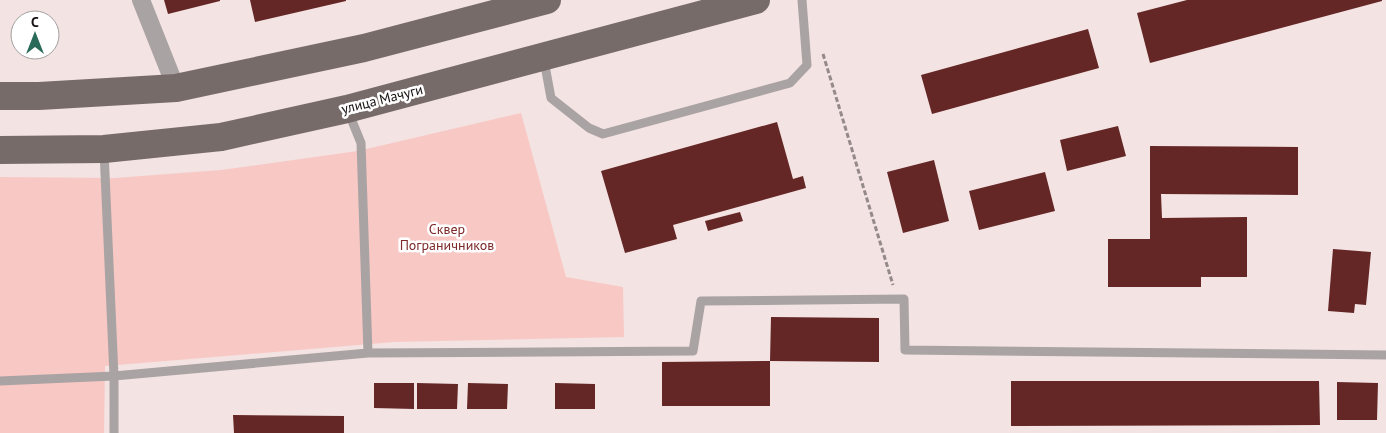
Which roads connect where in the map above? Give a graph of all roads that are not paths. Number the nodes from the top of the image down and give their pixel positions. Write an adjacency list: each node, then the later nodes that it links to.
1 (140, 0): 6 (street)
2 (547, 0): 6 (main road)
3 (756, 0): 5 (main road, улица Мачуги)
4 (802, 0): 5 (lane)
5 (544, 57): 8 (main road, улица Мачуги)
6 (176, 88): 7 (main road)
7 (0, 96)
8 (347, 109): 9 (main road, улица Мачуги); 11 (lane)
9 (104, 149): 10 (main road, улица Мачуги); 13 (lane)
10 (0, 150)
11 (368, 353): 12 (lane); 13 (lane)
12 (1386, 354)
13 (114, 376): 14 (lane); 15 (lane)
14 (0, 381)
15 (114, 433)

